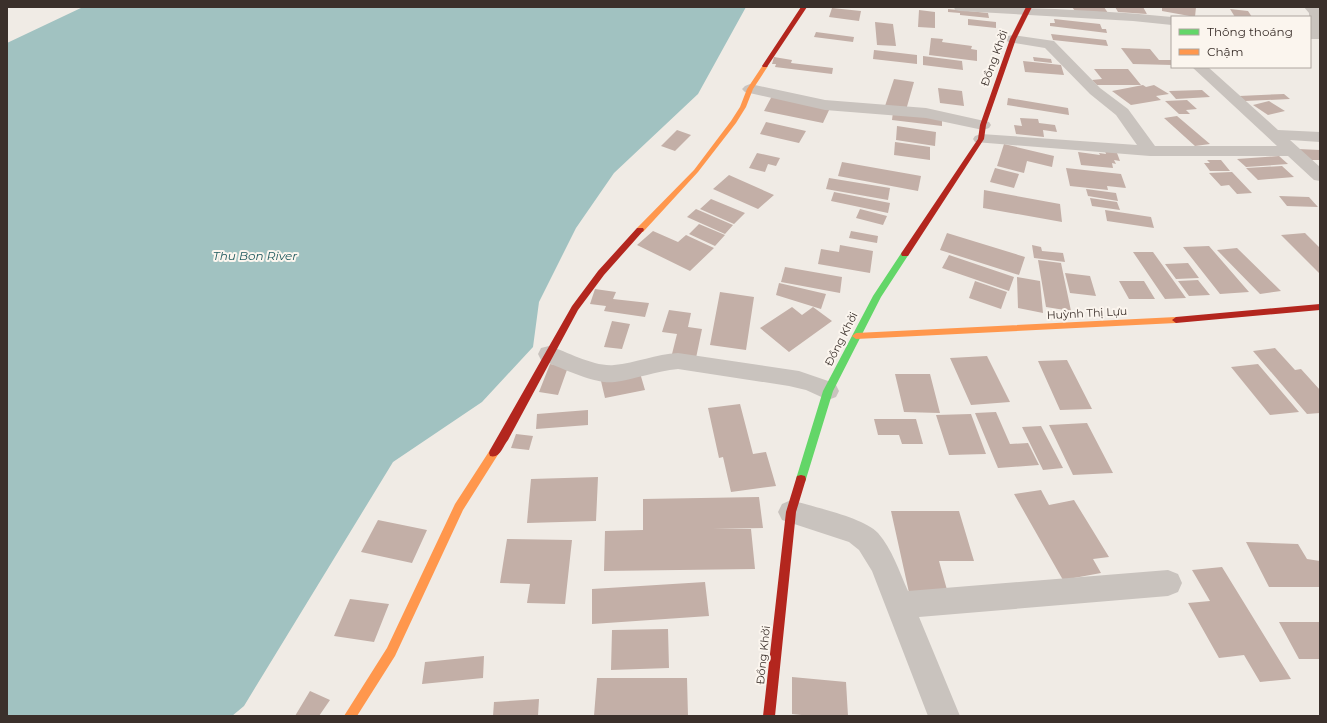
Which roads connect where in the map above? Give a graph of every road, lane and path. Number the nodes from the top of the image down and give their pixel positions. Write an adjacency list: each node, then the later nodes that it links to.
1 (804, 7): 9 (street)
2 (960, 7): 4 (street)
3 (1310, 7): 6 (street)
4 (1028, 9): 5 (street); 7 (street, Đồng Khởi)
5 (1171, 21)
6 (1315, 37)
7 (1013, 39): 10 (street, Đồng Khởi); 13 (street)
8 (1200, 68): 11 (street)
9 (750, 89): 10 (street); 18 (street)
10 (982, 132): 13 (street); 17 (street, Đồng Khởi)
11 (1272, 134): 12 (street); 14 (street)
12 (1320, 137)
13 (1150, 151): 14 (street)
14 (1291, 151): 15 (street)
15 (1320, 176)
16 (1320, 307): 17 (street, Huỳnh Thị Lựu)
17 (856, 336): 19 (street, Đồng Khởi)
18 (549, 354): 19 (street); 23 (street)
19 (828, 391): 20 (street, Đồng Khởi)
20 (791, 512): 22 (street); 24 (street, Đồng Khởi)
21 (1168, 583): 22 (street)
22 (900, 605): 25 (street)
23 (350, 716)
24 (769, 716)
25 (944, 716)

